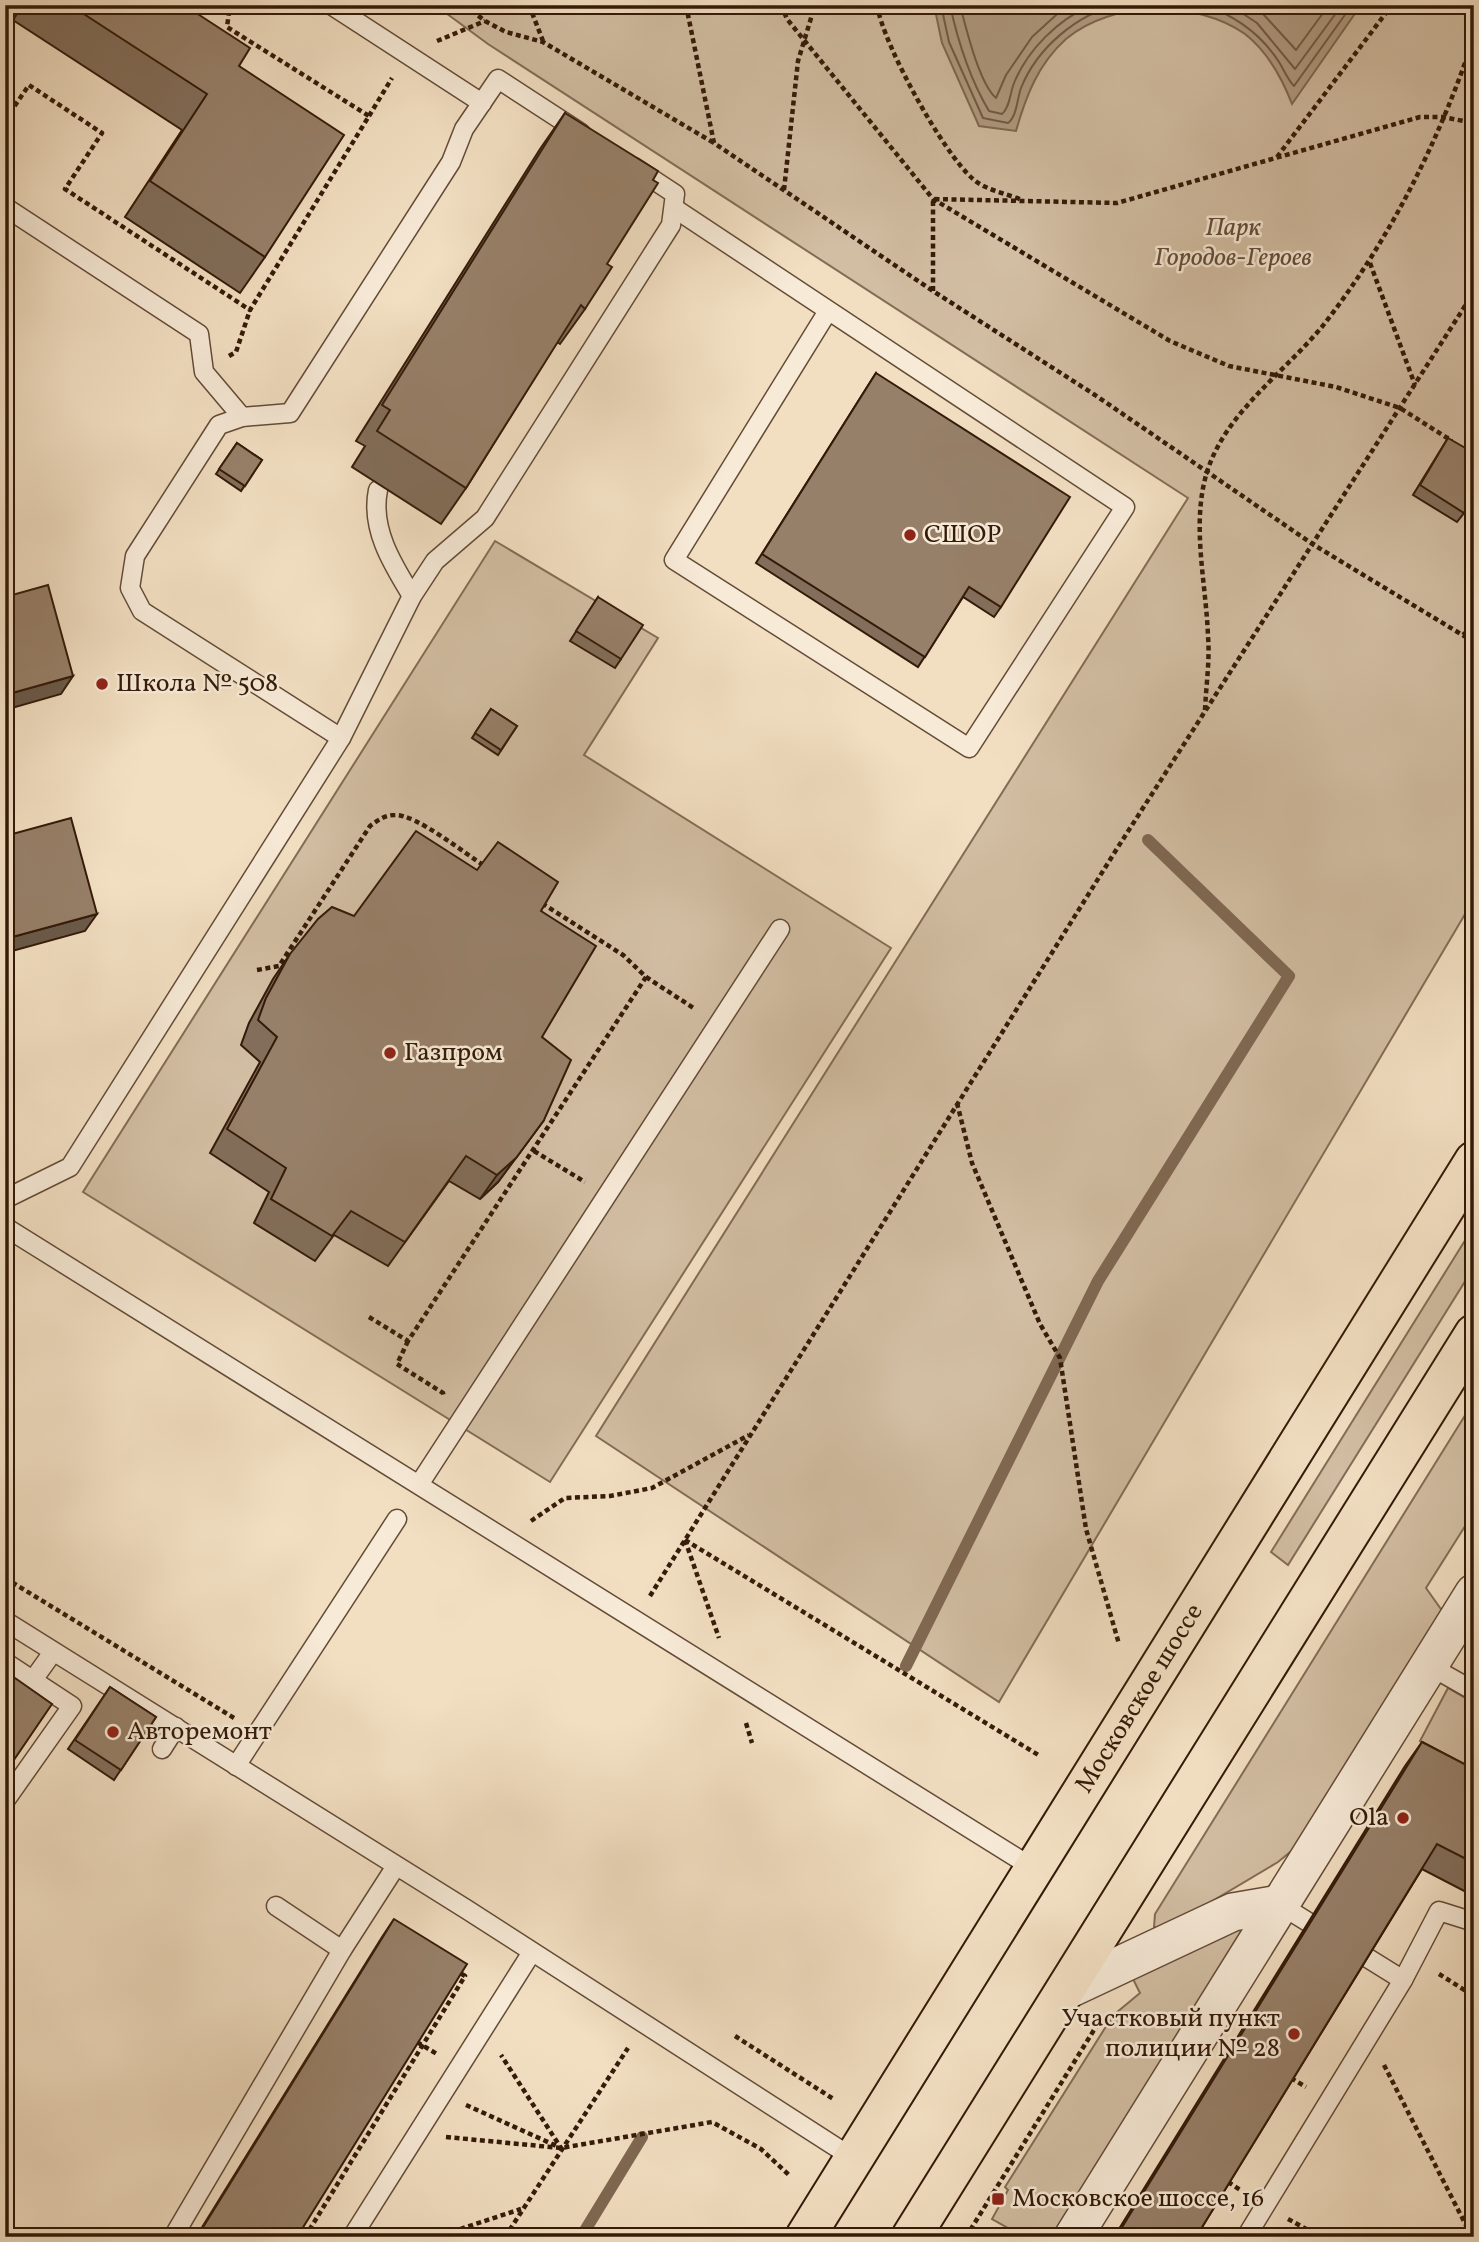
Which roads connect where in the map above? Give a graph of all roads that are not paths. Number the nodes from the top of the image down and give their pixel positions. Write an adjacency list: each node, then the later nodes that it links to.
1 (331, 5): 2 (lane)
2 (482, 103): 3 (lane); 8 (lane)
3 (597, 144)
4 (620, 158): 6 (lane)
5 (5, 207): 8 (lane)
6 (674, 208): 7 (lane); 10 (lane)
7 (828, 310): 7 (lane)
8 (242, 417): 11 (lane)
9 (378, 490): 10 (lane)
10 (412, 596): 11 (lane)
11 (341, 738): 14 (lane)
12 (780, 929): 17 (lane)
13 (1474, 1161): 31 (main road, Московское шоссе)
14 (5, 1199)
15 (5, 1227): 17 (lane)
16 (1474, 1334): 39 (main road)
17 (420, 1483): 31 (lane)
18 (397, 1520): 28 (lane)
19 (1474, 1593): 23 (street)
20 (5, 1621): 21 (lane)
21 (53, 1651): 24 (lane); 26 (lane)
22 (5, 1661): 24 (lane)
23 (1428, 1665): 25 (lane); 33 (street)
24 (33, 1680): 29 (lane)
25 (1474, 1691)
26 (176, 1727): 27 (lane); 28 (lane)
27 (162, 1749)
28 (236, 1766): 30 (lane)
29 (5, 1801)
30 (396, 1866): 35 (lane); 36 (lane)
31 (1033, 1868): 40 (main road, Московское шоссе)
32 (276, 1906): 35 (lane)
33 (1293, 1913): 39 (street); 45 (street)
34 (1474, 1922): 38 (lane)
35 (342, 1950): 41 (lane)
36 (532, 1952): 40 (lane); 42 (lane)
37 (1366, 1957): 38 (lane)
38 (1402, 1980): 46 (lane)
39 (1067, 1990): 44 (main road)
40 (853, 2158): 43 (main road, Московское шоссе)
41 (173, 2237)
42 (352, 2237)
43 (805, 2237)
44 (911, 2237)
45 (1073, 2237)
46 (1247, 2237)

